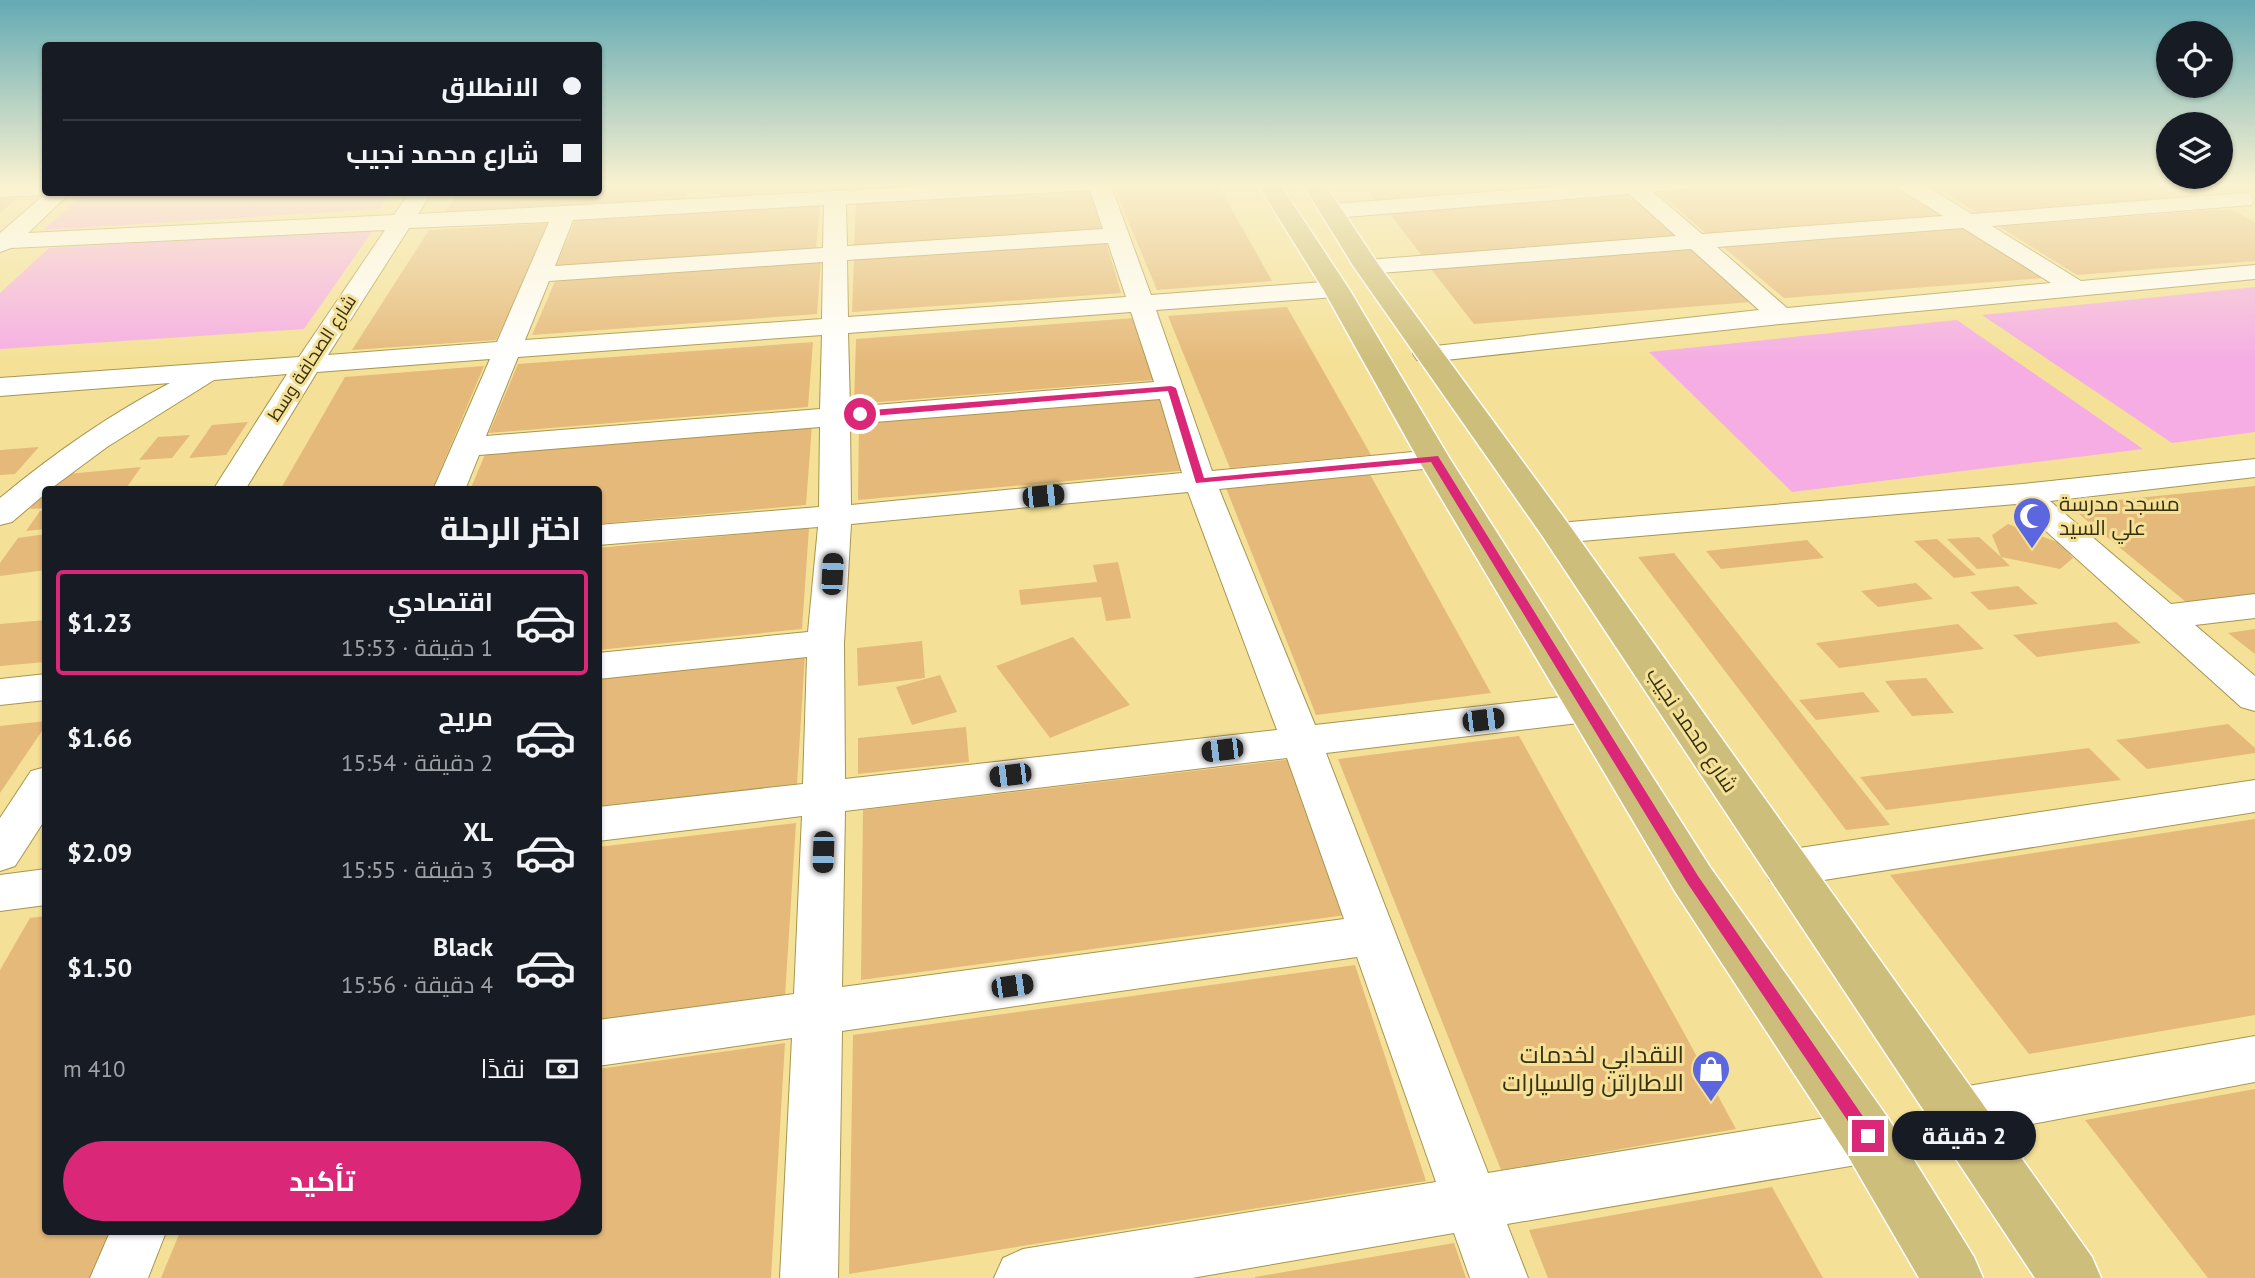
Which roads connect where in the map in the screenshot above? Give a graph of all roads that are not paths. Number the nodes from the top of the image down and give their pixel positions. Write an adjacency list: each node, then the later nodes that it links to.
1 (387, 243): 21 (street, شارع الصحافة وسط)
2 (552, 243): 13 (street)
3 (834, 243): 11 (street)
4 (1003, 243): 11 (street)
5 (1120, 243): 16 (street)
6 (1321, 243): 14 (main road, شارع محمد نجيب)
7 (1339, 243): 14 (main road, شارع محمد نجيب)
8 (1681, 243): 14 (street)
9 (1698, 243): 17 (street)
10 (2004, 243): 15 (street)
11 (834, 254): 13 (street); 18 (street)
12 (2255, 272): 15 (street)
13 (539, 274): 19 (street)
14 (1352, 278): 16 (street); 20 (main road, شارع محمد نجيب); 27 (main road, شارع محمد نجيب)
15 (2077, 289): 17 (street)
16 (1142, 303): 18 (street); 24 (street)
17 (1781, 316): 20 (street)
18 (834, 325): 19 (street); 25 (street)
19 (508, 350): 21 (street); 26 (street)
20 (1427, 354): 35 (main road, شارع محمد نجيب)
21 (307, 365): 22 (street); 30 (street, شارع الصحافة وسط)
22 (215, 371): 23 (street); 33 (street)
23 (0, 387)
24 (1171, 388): 25 (street); 29 (street)
25 (834, 416): 26 (street); 34 (street)
26 (467, 447): 31 (street)
27 (1434, 458): 29 (street); 44 (main road, شارع محمد نجيب)
28 (2255, 468): 32 (street)
29 (1200, 481): 34 (street); 45 (street)
30 (231, 486)
31 (451, 486)
32 (2023, 494): 35 (street); 38 (street)
33 (0, 515)
34 (835, 516): 36 (street); 39 (street)
35 (1558, 533): 51 (main road, شارع محمد نجيب)
36 (602, 535)
37 (2255, 606): 38 (street)
38 (2161, 617): 43 (street)
39 (826, 643): 40 (street); 48 (street)
40 (602, 666)
41 (42, 687): 42 (street)
42 (0, 692)
43 (2255, 697)
44 (1587, 708): 45 (street); 59 (main road, شارع محمد نجيب)
45 (1301, 740): 48 (street); 54 (street)
46 (42, 788): 50 (street)
47 (2255, 796): 51 (street)
48 (824, 798): 49 (street); 55 (street)
49 (602, 824)
50 (0, 854)
51 (1786, 868): 58 (main road, شارع محمد نجيب)
52 (42, 887): 53 (street)
53 (0, 892)
54 (1371, 935): 55 (street); 60 (street)
55 (818, 1013): 56 (street); 63 (street)
56 (602, 1042)
57 (2255, 1059): 58 (street)
58 (1957, 1113): 67 (main road, شارع محمد نجيب)
59 (1868, 1136): 60 (street); 66 (main road, شارع محمد نجيب)
60 (1473, 1203): 64 (street); 65 (street)
61 (137, 1235): 62 (street)
62 (119, 1278)
63 (809, 1278)
64 (1023, 1278)
65 (1499, 1278)
66 (1953, 1278)
67 (2071, 1278)

